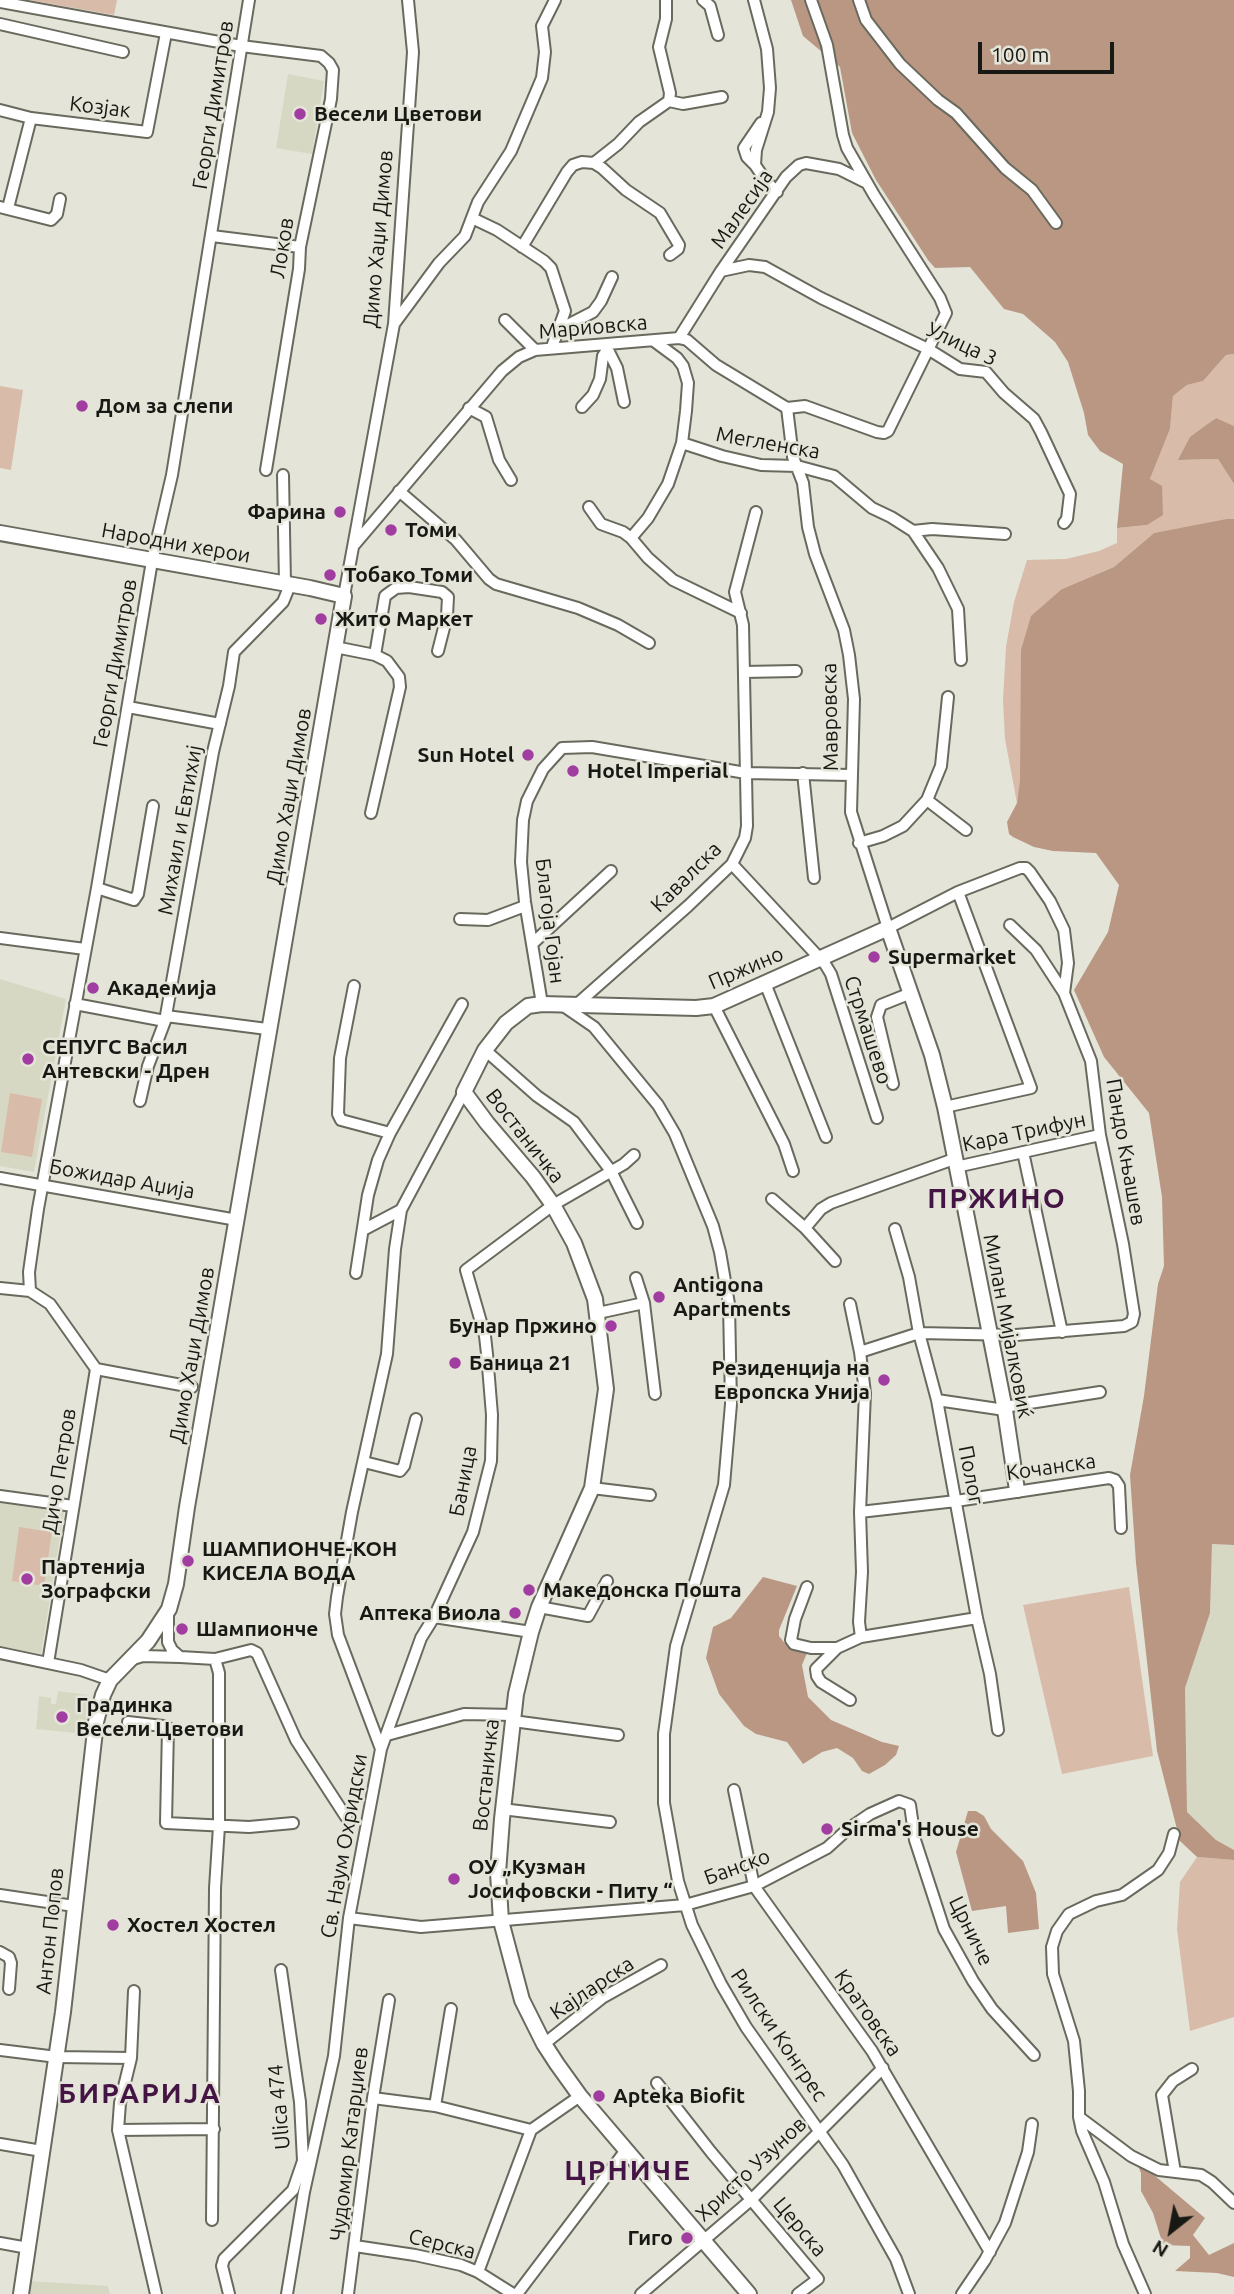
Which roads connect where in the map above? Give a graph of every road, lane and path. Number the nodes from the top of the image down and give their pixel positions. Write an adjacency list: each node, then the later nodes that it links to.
1 (249, 0): 13 (street, Георги Димитров)
2 (408, 0): 33 (street, Димо Хаџи Димов)
3 (555, 0): 24 (street)
4 (666, 0): 16 (street)
5 (703, 0): 12 (street)
6 (754, 0): 21 (street)
7 (811, 0): 20 (street)
8 (859, 0): 25 (street)
9 (2, 3): 10 (street); 11 (street)
10 (0, 23): 14 (street)
11 (166, 33): 13 (street); 18 (street, Козјак)
12 (718, 35)
13 (241, 46): 26 (street, Георги Димитров); 27 (street, Локов)
14 (124, 52)
15 (722, 97): 16 (street)
16 (669, 101): 19 (street)
17 (0, 110): 18 (street, Козјак)
18 (31, 118): 23 (street)
19 (594, 163): 28 (street); 29 (street)
20 (867, 184): 21 (street, Малесија); 39 (street)
21 (776, 192): 30 (street, Малесија)
22 (60, 199): 23 (street)
23 (4, 208)
24 (472, 218): 28 (street); 33 (street)
25 (1056, 223)
26 (212, 236): 27 (street); 61 (street, Георги Димитров)
27 (300, 247): 47 (street, Локов)
28 (522, 247): 34 (street)
29 (670, 255)
30 (721, 271): 35 (street, Малесија); 39 (street, Улица 3)
31 (612, 277): 34 (street)
32 (505, 320): 40 (street)
33 (394, 324): 51 (street, Димо Хаџи Димов)
34 (560, 329): 37 (street)
35 (679, 338): 36 (street, Мариовска); 44 (street, Мариовска)
36 (654, 341): 38 (street, Мариовска); 45 (street)
37 (552, 347): 38 (street, Мариовска); 40 (street, Мариовска)
38 (606, 347): 41 (street); 42 (street)
39 (928, 349): 44 (street); 55 (street, Улица 3)
40 (535, 350): 43 (street, Мариовска)
41 (624, 402)
42 (582, 407)
43 (469, 408): 49 (street); 50 (street, Мариовска)
44 (788, 408): 46 (street)
45 (682, 443): 46 (street, Мегленска); 59 (street)
46 (797, 467): 56 (street, Мегленска); 77 (street, Мавровска)
47 (266, 470)
48 (282, 475): 62 (street)
49 (511, 480)
50 (399, 491): 52 (street, Мариовска); 65 (street)
51 (363, 492): 52 (street); 60 (street, Димо Хаџи Димов)
52 (388, 505): 60 (street, Мариовска)
53 (589, 507): 59 (street)
54 (757, 512): 64 (street, Кавалска)
55 (1064, 523)
56 (913, 531): 57 (street); 69 (street, Мегленска)
57 (1005, 534)
58 (0, 536): 61 (street, Народни херои)
59 (631, 538): 64 (street)
60 (355, 544): 63 (street, Димо Хаџи Димов)
61 (152, 561): 62 (street, Народни херои); 73 (street, Георги Димитров)
62 (288, 584): 63 (street, Народни херои); 74 (street, Михаил и Евтихиј)
63 (344, 596): 66 (street, Димо Хаџи Димов)
64 (741, 613): 71 (street, Кавалска)
65 (649, 643)
66 (335, 647): 68 (street); 129 (street, Димо Хаџи Димов)
67 (438, 651): 68 (street)
68 (375, 655): 80 (street)
69 (961, 660)
70 (796, 671): 71 (street)
71 (744, 672): 75 (street, Кавалска)
72 (948, 697): 78 (street)
73 (128, 707): 74 (street); 87 (street, Георги Димитров)
74 (220, 724): 107 (street, Михаил и Евтихиј)
75 (746, 772): 76 (street); 83 (street, Кавалска); 89 (street, Благоја Гојан)
76 (803, 773): 77 (street); 86 (street)
77 (851, 775): 82 (street, Мавровска)
78 (927, 800): 81 (street); 82 (street)
79 (153, 806): 87 (street)
80 (371, 813)
81 (966, 831)
82 (859, 843): 92 (street, Мавровска)
83 (732, 864): 96 (street, Стрмашево); 105 (street, Кавалска)
84 (1026, 868): 88 (street, Пржино); 100 (street, Пандо Књашев)
85 (611, 871): 94 (street)
86 (814, 878)
87 (97, 888): 95 (street, Георги Димитров)
88 (958, 892): 92 (street, Пржино); 114 (street)
89 (525, 906): 90 (street); 94 (street, Благоја Гојан)
90 (460, 919)
91 (1010, 925): 100 (street, Пандо Књашев)
92 (888, 928): 96 (street, Пржино); 99 (street, Милан Мијалковиќ)
93 (0, 937): 95 (street)
94 (532, 944): 104 (street, Благоја Гојан)
95 (85, 949): 102 (street, Георги Димитров)
96 (820, 959): 97 (street, Пржино); 115 (street, Стрмашево)
97 (765, 983): 106 (street, Пржино); 118 (street)
98 (354, 986): 116 (street)
99 (911, 993): 111 (street); 114 (street, Милан Мијалковиќ)
100 (1064, 993): 117 (street, Пандо Књашев)
101 (560, 1003): 104 (street, Пржино); 105 (street, Пржино); 108 (street, Рилски Конгрес)
102 (75, 1004): 107 (street); 125 (street, Георги Димитров)
103 (462, 1004): 116 (street)
104 (542, 1004): 110 (street, Пржино)
105 (583, 1005): 106 (street, Пржино); 108 (street, Рилски Конгрес)
106 (714, 1006): 123 (street)
107 (166, 1018): 109 (street); 113 (street, Михаил и Евтихиј)
108 (594, 1027): 194 (street, Рилски Конгрес)
109 (267, 1029)
110 (485, 1049): 112 (street, Пржино); 122 (street, Востаничка)
111 (893, 1084)
112 (464, 1092): 127 (street, Востаничка); 128 (street, Св. Наум Охридски)
113 (140, 1101)
114 (945, 1107): 121 (street, Милан Мијалковиќ)
115 (877, 1118)
116 (390, 1133): 133 (street)
117 (1100, 1135): 119 (street, Кара Трифун); 142 (street, Пандо Књашев)
118 (826, 1137)
119 (1023, 1152): 121 (street, Кара Трифун); 142 (street)
120 (634, 1155): 122 (street, Востаничка)
121 (955, 1163): 131 (street, Кара Трифун); 144 (street, Милан Мијалковиќ)
122 (611, 1171): 127 (street, Востаничка); 130 (street, Востаничка)
123 (793, 1171)
124 (0, 1178): 125 (street, Божидар Аџија)
125 (43, 1185): 129 (street, Божидар Аџија); 138 (street, Георги Димитров)
126 (772, 1199): 131 (street)
127 (552, 1205): 141 (street, Востаничка); 166 (street, Баница)
128 (401, 1210): 133 (street); 153 (street, Св. Наум Охридски)
129 (237, 1220): 164 (street, Димо Хаџи Димов)
130 (637, 1223)
131 (805, 1228): 134 (street)
132 (895, 1229): 143 (street, Полог)
133 (363, 1230): 135 (street)
134 (835, 1261)
135 (356, 1273)
136 (636, 1278): 139 (street)
137 (0, 1288): 138 (street)
138 (30, 1291): 146 (street)
139 (644, 1303): 141 (street); 149 (street)
140 (850, 1304): 145 (street)
141 (598, 1313): 154 (street, Востаничка)
142 (1062, 1332): 144 (street)
143 (919, 1333): 144 (street); 145 (street); 150 (street, Полог)
144 (989, 1335): 151 (street, Милан Мијалковиќ)
145 (860, 1352): 160 (street)
146 (96, 1369): 147 (street); 159 (street, Дичо Петров)
147 (192, 1387)
148 (1100, 1392): 151 (street)
149 (655, 1394)
150 (937, 1400): 151 (street); 158 (street, Полог)
151 (1004, 1409): 155 (street, Милан Мијалковиќ)
152 (416, 1419): 153 (street)
153 (364, 1462): 183 (street, Св. Наум Охридски)
154 (592, 1488): 157 (street); 165 (street, Востаничка)
155 (1017, 1490): 158 (street, Кочанска); 161 (street, Кочанска)
156 (0, 1496): 159 (street)
157 (650, 1496)
158 (956, 1501): 160 (street, Кочанска); 167 (street, Полог)
159 (73, 1506): 175 (street, Дичо Петров)
160 (860, 1512): 169 (street)
161 (1121, 1528)
162 (607, 1581): 165 (street)
163 (807, 1587): 170 (street)
164 (171, 1602): 172 (street); 173 (street, Антон Попов)
165 (539, 1607): 168 (street, Востаничка)
166 (434, 1617): 168 (street); 181 (street, Баница)
167 (977, 1618): 169 (street); 180 (street, Полог)
168 (531, 1632): 178 (street, Востаничка)
169 (861, 1637): 170 (street)
170 (836, 1648): 177 (street)
171 (0, 1653): 175 (street)
172 (180, 1657): 173 (street); 174 (street)
173 (133, 1659): 176 (street, Антон Попов)
174 (215, 1659): 187 (street); 190 (street)
175 (48, 1663): 176 (street)
176 (110, 1680): 195 (street, Антон Попов)
177 (850, 1700)
178 (513, 1718): 181 (street); 182 (street); 186 (street, Востаничка)
179 (128, 1722): 190 (street)
180 (998, 1730)
181 (387, 1735): 183 (street, Баница)
182 (618, 1735)
183 (381, 1749): 196 (street, Св. Наум Охридски)
184 (734, 1790): 192 (street, Кратовска)
185 (910, 1805): 192 (street, Банско); 207 (street, Црниче)
186 (502, 1809): 189 (street); 197 (street, Востаничка)
187 (346, 1817)
188 (293, 1822): 190 (street)
189 (610, 1822)
190 (219, 1826): 218 (street)
191 (1174, 1833): 216 (street)
192 (754, 1886): 194 (street, Банско); 210 (street, Кратовска)
193 (0, 1895): 195 (street)
194 (685, 1905): 197 (street, Банско); 221 (street, Рилски Конгрес)
195 (74, 1906): 208 (street, Антон Попов)
196 (349, 1918): 197 (street, Банско); 238 (street, Св. Наум Охридски)
197 (501, 1921): 205 (street, Востаничка)
198 (0, 1952): 201 (street)
199 (661, 1965): 205 (street, Кајларска)
200 (281, 1970): 237 (street, Ulica 474)
201 (9, 1989)
202 (134, 1991): 209 (street)
203 (388, 2000): 214 (street, Чудомир Катарџиев)
204 (451, 2009): 215 (street)
205 (544, 2044): 213 (street, Востаничка)
206 (0, 2050): 208 (street)
207 (1034, 2055)
208 (57, 2057): 209 (street); 224 (street, Антон Попов)
209 (131, 2058): 219 (street)
210 (883, 2068): 221 (street, Христо Узунов); 233 (street, Кратовска)
211 (1192, 2068): 225 (street)
212 (657, 2083): 226 (street, Церска)
213 (580, 2096): 220 (street); 223 (street, Востаничка)
214 (373, 2098): 215 (street); 231 (street, Чудомир Катарџиев)
215 (435, 2106): 220 (street)
216 (1079, 2117): 225 (street); 246 (street)
217 (1032, 2124): 233 (street)
218 (214, 2129): 219 (street); 228 (street)
219 (118, 2130): 236 (street)
220 (531, 2130): 234 (street)
221 (821, 2131): 226 (street, Христо Узунов); 244 (street, Рилски Конгрес)
222 (0, 2144): 224 (street)
223 (626, 2150): 229 (street, Востаничка); 240 (street)
224 (42, 2151): 232 (street, Антон Попов)
225 (1175, 2172): 227 (street)
226 (752, 2199): 229 (street, Христо Узунов); 243 (street, Церска)
227 (1234, 2203)
228 (212, 2220)
229 (703, 2241): 241 (street, Христо Узунов); 242 (street, Востаничка)
230 (0, 2243): 232 (street)
231 (355, 2246): 234 (street, Серска); 239 (street, Чудомир Катарџиев)
232 (28, 2249): 235 (street, Антон Попов)
233 (990, 2252): 245 (street)
234 (478, 2272): 240 (street, Серска)
235 (22, 2294)
236 (156, 2294)
237 (229, 2294)
238 (287, 2294)
239 (348, 2294)
240 (515, 2294)
241 (641, 2294)
242 (749, 2294)
243 (798, 2294)
244 (909, 2294)
245 (962, 2294)
246 (1145, 2294)

